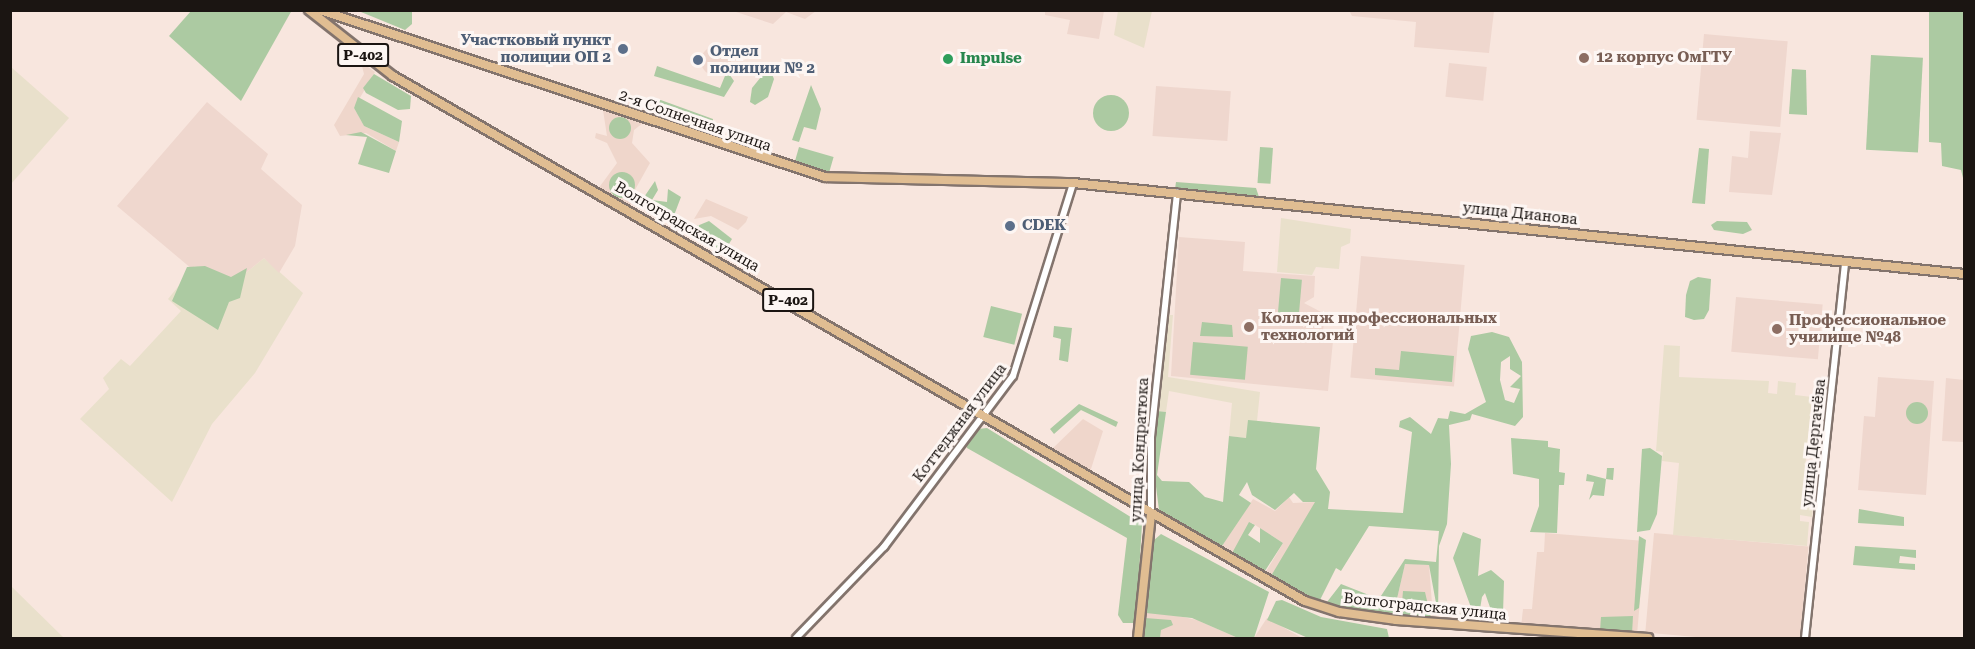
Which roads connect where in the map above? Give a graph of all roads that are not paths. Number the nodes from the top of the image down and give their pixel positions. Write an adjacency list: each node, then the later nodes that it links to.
1 (309, 10): 7 (main road, Волгоградская улица / Р-402)
2 (320, 10): 3 (main road, 2-я Солнечная улица)
3 (1073, 183): 4 (main road, улица Дианова); 7 (street, Коттеджная улица)
4 (1177, 192): 5 (main road, улица Дианова); 8 (street, улица Кондратюка)
5 (1845, 262): 6 (main road, улица Дианова); 9 (street, улица Дергачёва)
6 (1965, 274)
7 (983, 416): 8 (main road, Волгоградская улица / Р-402); 10 (street, Коттеджная улица)
8 (1151, 514): 11 (main road, улица Кондратюка); 12 (main road, Волгоградская улица); 13 (main road, Волгоградская улица)
9 (1807, 637)
10 (796, 639)
11 (1138, 639)
12 (1583, 639)
13 (1648, 639)

